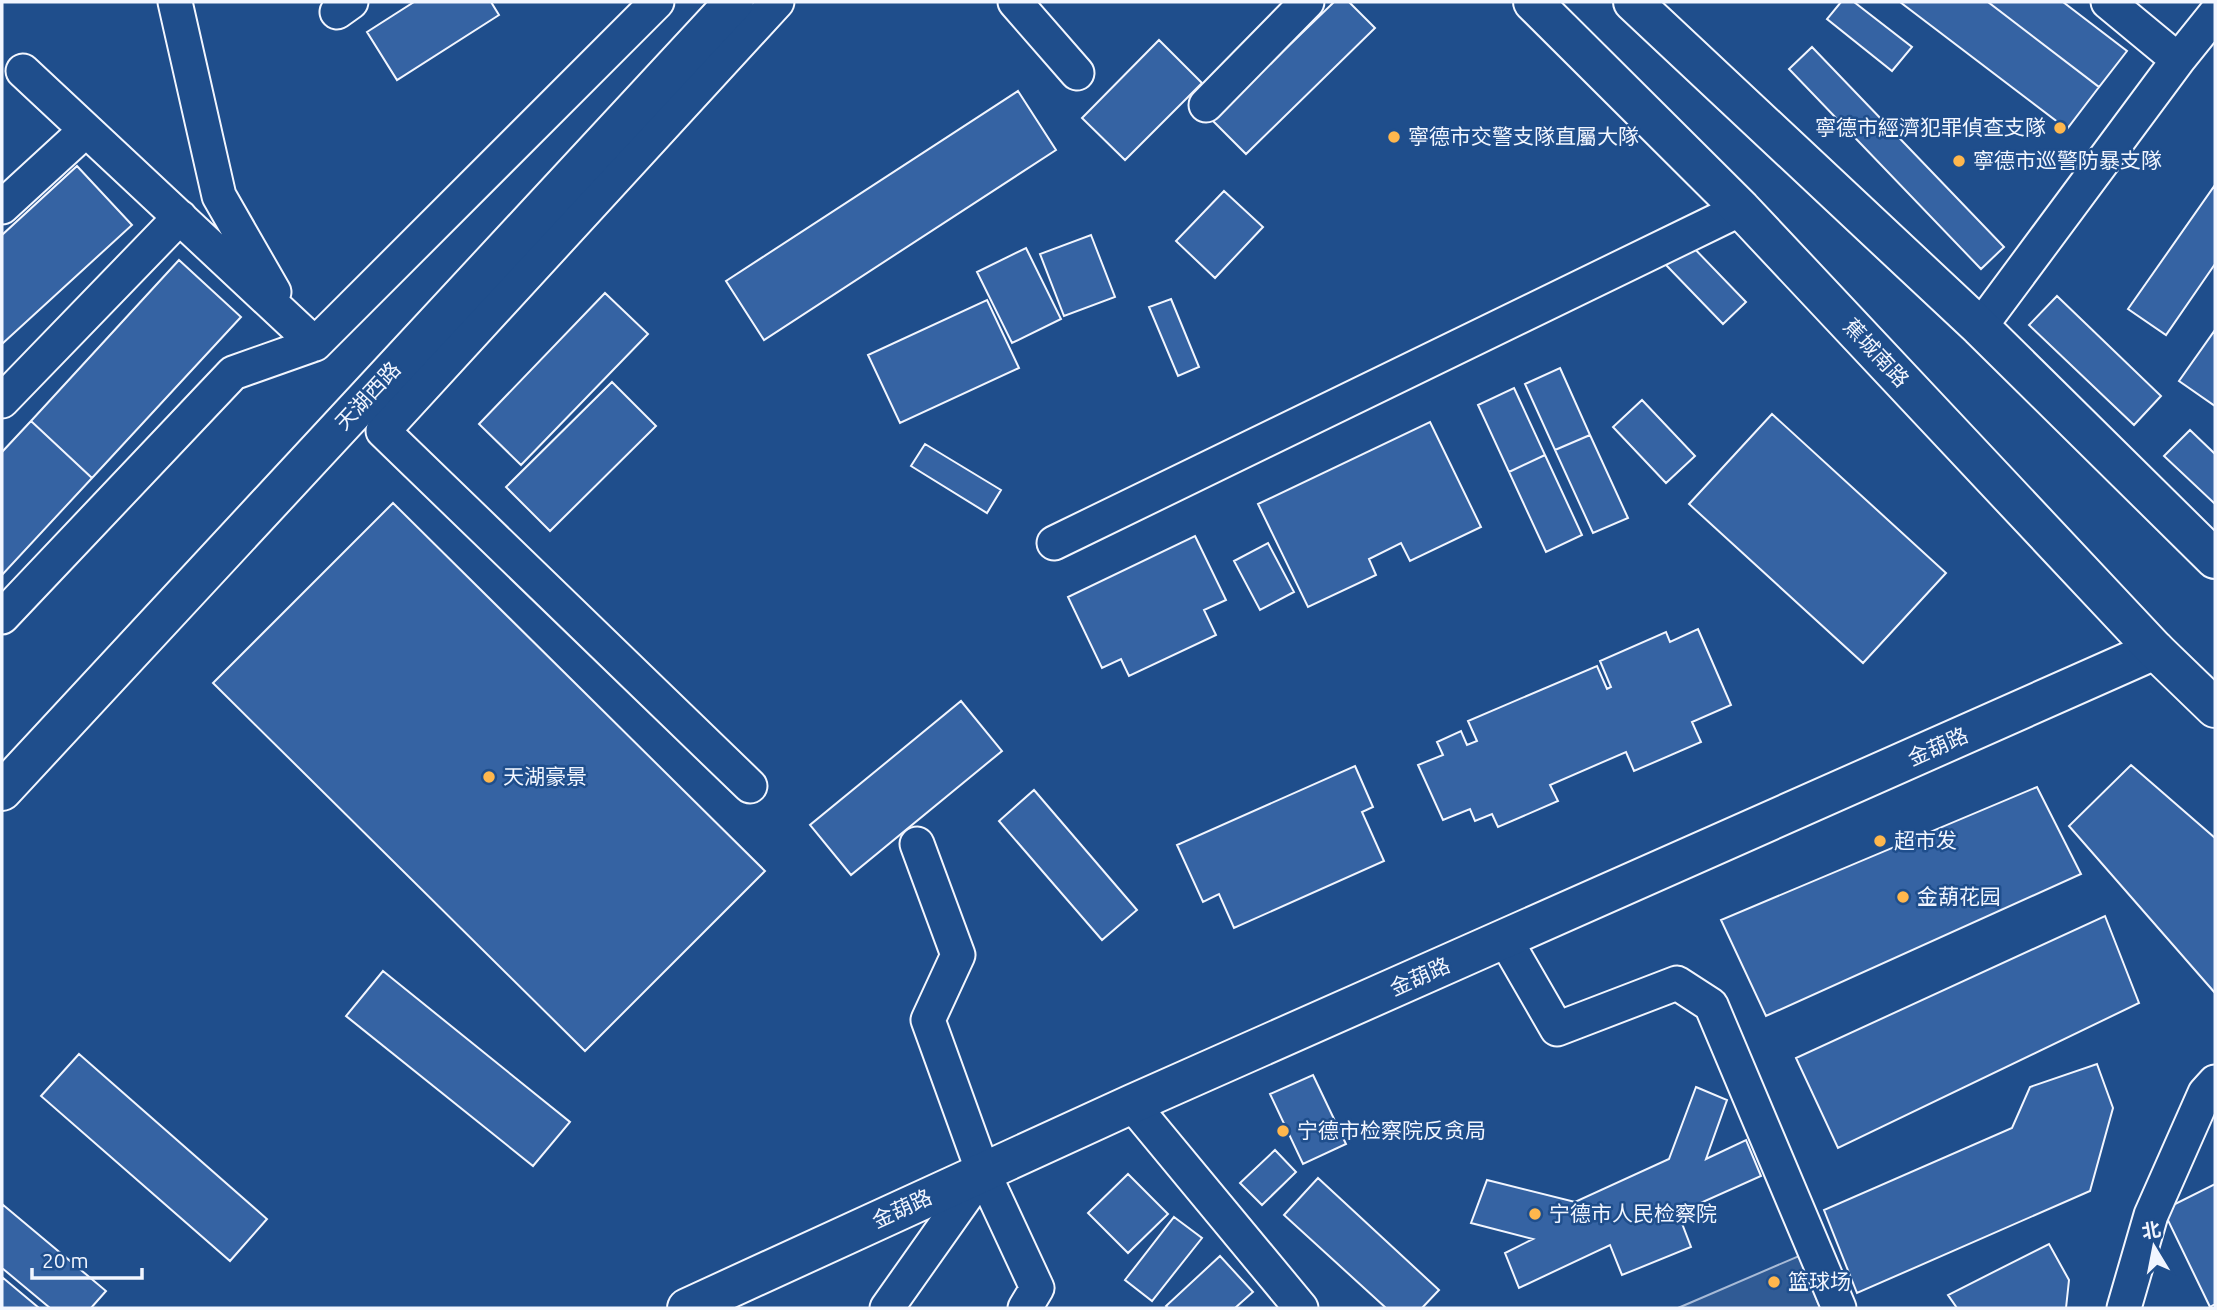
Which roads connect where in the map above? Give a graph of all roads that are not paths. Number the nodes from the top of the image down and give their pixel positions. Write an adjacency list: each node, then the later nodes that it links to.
1 (175, 2): 19 (street)
2 (657, 2): 21 (street)
3 (734, 2): 29 (main road, 天湖西路)
4 (777, 2): 28 (street)
5 (1015, 2): 13 (street)
6 (1307, 2): 14 (street)
7 (1533, 2): 17 (main road, 蕉城南路)
8 (1633, 2): 20 (main road)
9 (2108, 2): 11 (street)
10 (2215, 14): 11 (street)
11 (2178, 60): 20 (street)
12 (23, 71): 15 (street)
13 (1077, 73)
14 (1206, 105)
15 (86, 130): 16 (street); 18 (street)
16 (2, 207)
17 (1741, 209): 23 (street); 26 (main road, 蕉城南路)
18 (180, 217): 19 (street); 22 (street)
19 (291, 321): 21 (street)
20 (1980, 327): 24 (main road)
21 (315, 344): 25 (street)
22 (2, 401)
23 (1054, 542)
24 (2215, 559)
25 (2, 617)
26 (2155, 650): 27 (main road, 蕉城南路); 31 (main road, 金葫路)
27 (2215, 708)
28 (750, 786)
29 (2, 791)
30 (916, 844): 34 (street)
31 (1505, 939): 33 (main road, 金葫路); 39 (street)
32 (2215, 1082): 40 (street)
33 (1132, 1104): 34 (main road, 金葫路); 38 (street)
34 (983, 1172): 35 (main road, 金葫路); 36 (street); 37 (street)
35 (687, 1308)
36 (887, 1308)
37 (1025, 1308)
38 (1301, 1308)
39 (1839, 1308)
40 (2124, 1308)

